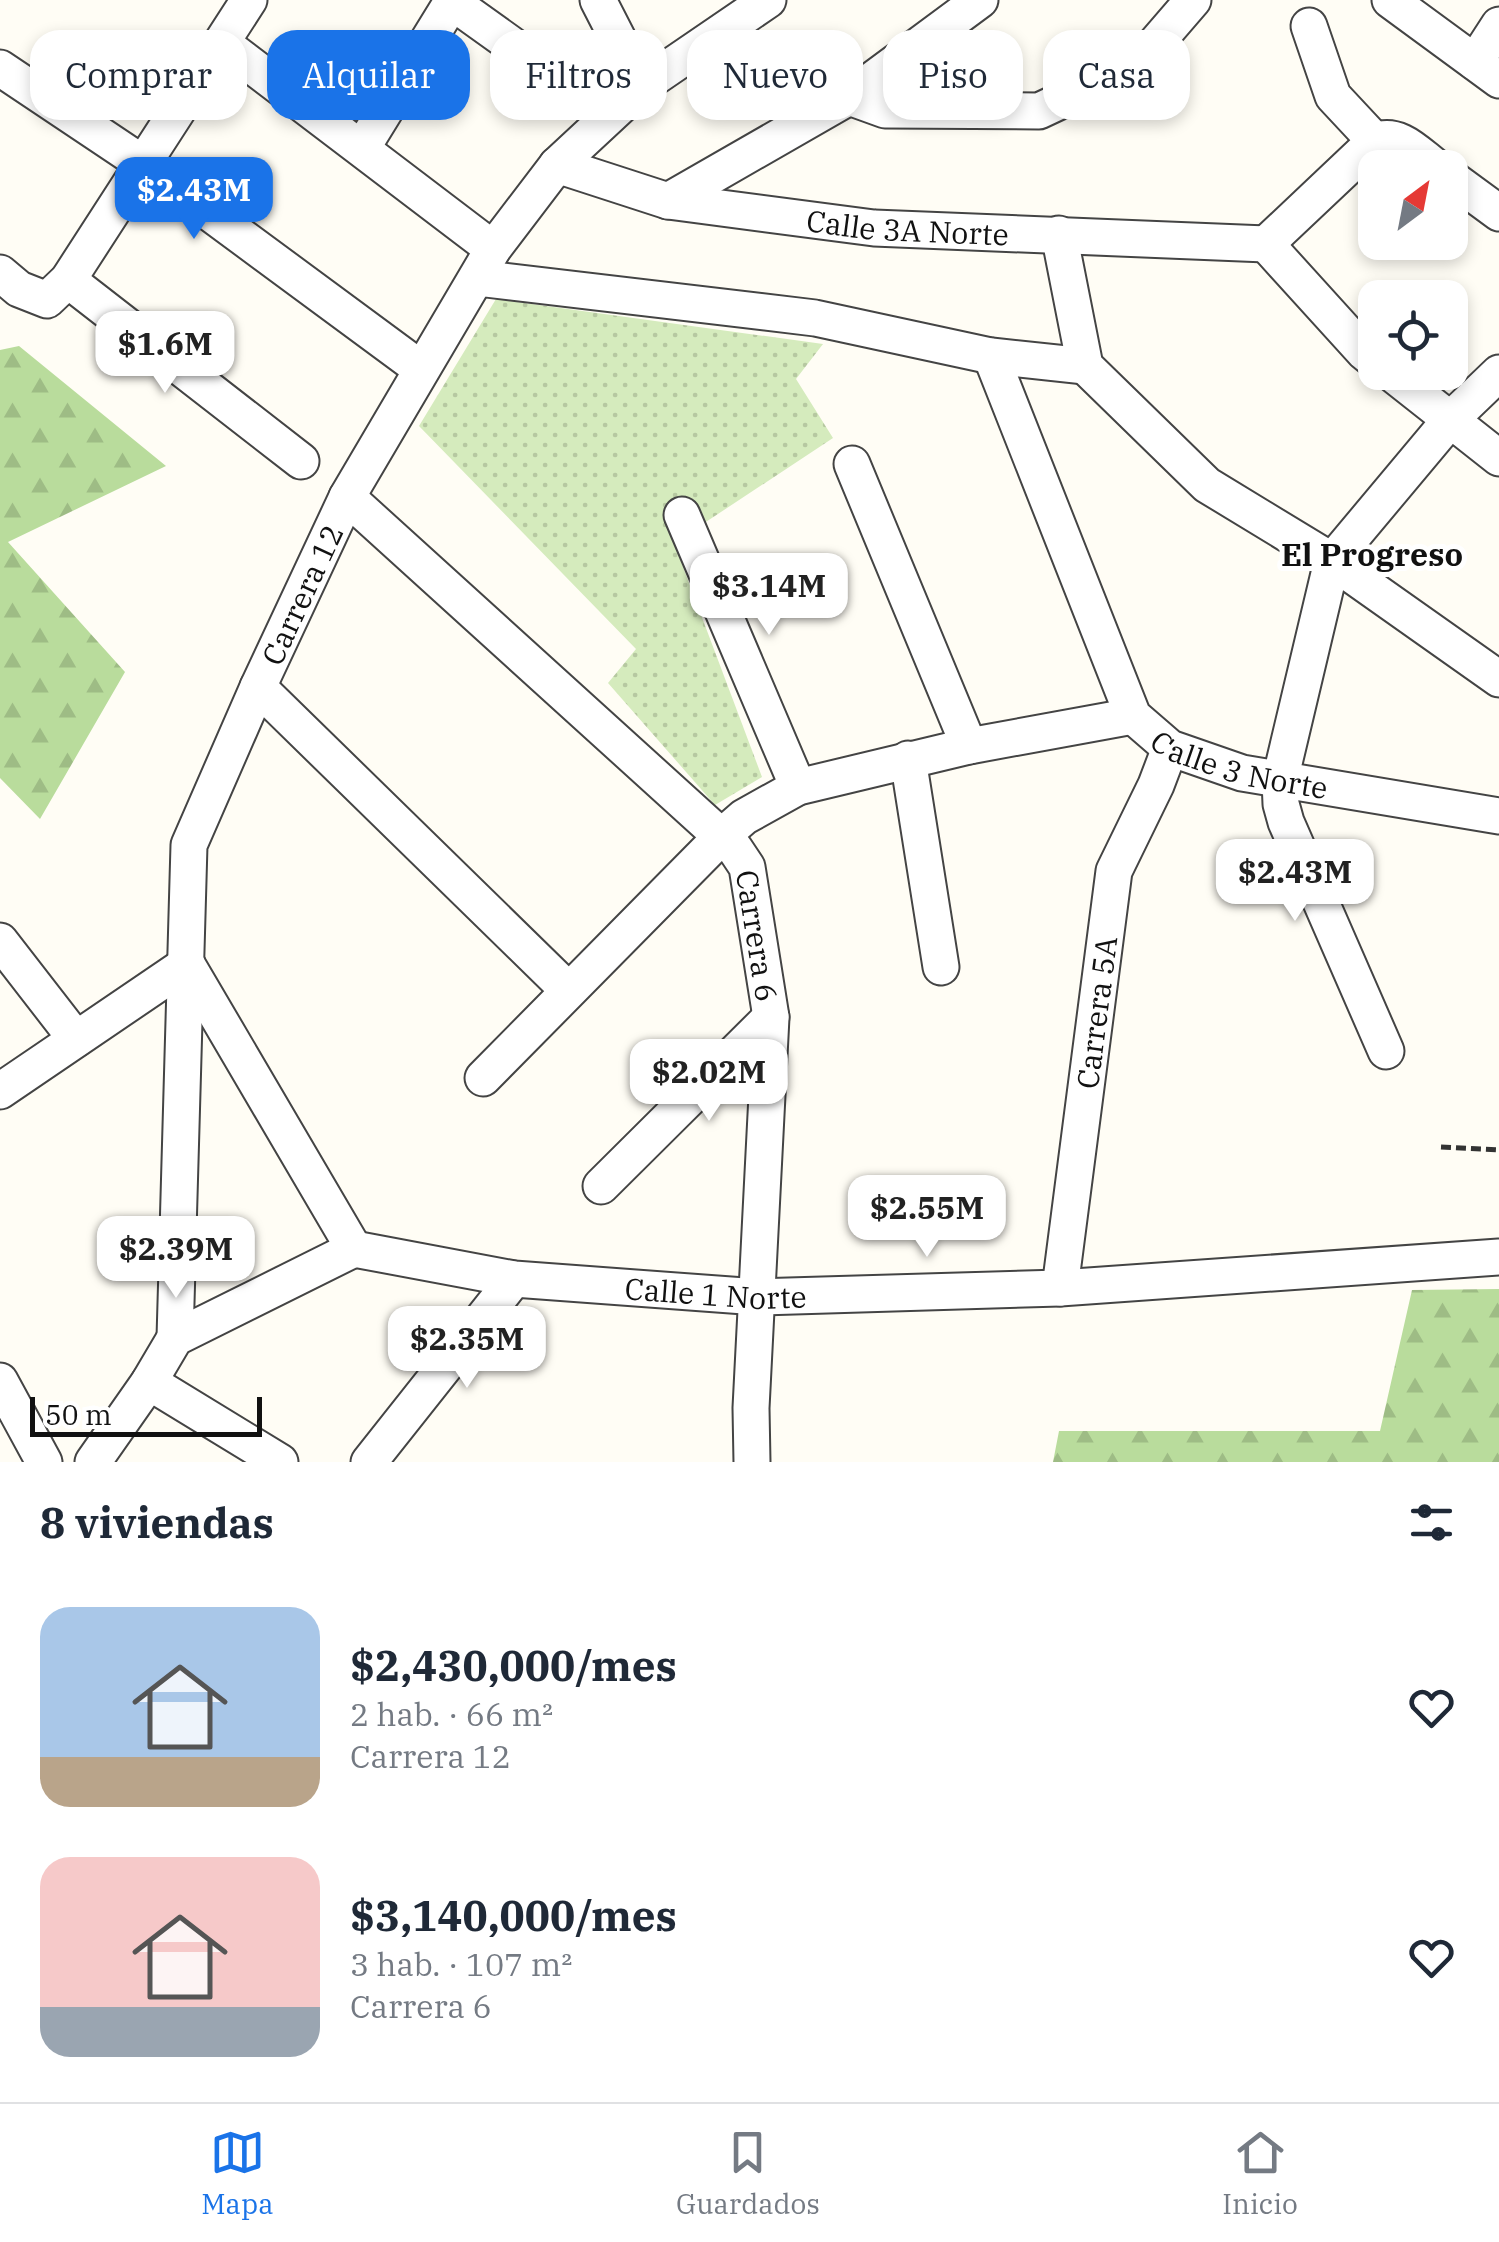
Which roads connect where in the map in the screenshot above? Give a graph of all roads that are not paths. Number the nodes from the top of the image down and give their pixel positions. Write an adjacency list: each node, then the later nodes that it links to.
1 (249, 0): 10 (street)
2 (598, 0): 12 (street)
3 (768, 0): 15 (street, Carrera 12)
4 (980, 0): 17 (street)
5 (1193, 0): 18 (street)
6 (1390, 0): 16 (street)
7 (452, 1): 11 (street); 23 (street)
8 (1499, 25): 16 (street)
9 (1309, 26): 22 (street)
10 (230, 30)
11 (492, 30)
12 (613, 30)
13 (247, 62): 23 (street)
14 (0, 68): 25 (street)
15 (667, 69)
16 (1487, 71)
17 (863, 87)
18 (863, 102)
19 (171, 120): 25 (street)
20 (605, 120): 26 (street, Carrera 12)
21 (809, 120): 28 (street)
22 (1374, 140): 24 (street); 31 (street)
23 (362, 148): 32 (street)
24 (1414, 150)
25 (142, 163): 34 (street); 38 (street)
26 (557, 165): 28 (street, Calle 3A Norte); 32 (street, Carrera 12)
27 (1468, 190): 29 (street)
28 (668, 201): 30 (street, Calle 3A Norte)
29 (1499, 213)
30 (1059, 234): 31 (street, Calle 3A Norte); 37 (street)
31 (1266, 244): 35 (street)
32 (486, 263): 36 (street); 38 (street, Carrera 12)
33 (0, 273): 34 (street)
34 (68, 280): 43 (street)
35 (1358, 345)
36 (991, 356): 37 (street); 50 (street, Calle 3 Norte)
37 (1085, 366): 47 (street)
38 (421, 369): 45 (street, Carrera 12)
39 (1499, 373): 41 (street)
40 (1412, 390): 41 (street)
41 (1450, 420): 42 (street); 47 (street)
42 (1499, 458)
43 (302, 461)
44 (852, 464): 51 (street)
45 (347, 497): 49 (street, Carrera 12); 57 (street, Carrera 6)
46 (682, 515): 55 (street)
47 (1332, 562): 48 (street); 54 (street)
48 (1499, 679)
49 (258, 687): 59 (street, Carrera 12); 61 (street)
50 (1133, 716): 51 (street); 52 (street, Calle 3 Norte)
51 (970, 746): 53 (street)
52 (1170, 748): 54 (street, Calle 3 Norte); 71 (street, Carrera 5A)
53 (908, 760): 55 (street); 60 (street)
54 (1280, 780): 56 (street, Calle 3 Norte); 64 (street)
55 (798, 787): 57 (street)
56 (1499, 816)
57 (720, 837): 61 (street); 62 (street, Carrera 6)
58 (0, 941): 63 (street)
59 (187, 964): 63 (street); 68 (street); 73 (street, Carrera 12)
60 (942, 967)
61 (568, 990): 65 (street)
62 (771, 1016): 67 (street); 72 (street, Carrera 6)
63 (76, 1038): 66 (street)
64 (1386, 1051)
65 (484, 1078)
66 (0, 1090)
67 (601, 1186)
68 (354, 1249): 70 (street, Calle 1 Norte); 73 (street)
69 (1499, 1257): 71 (street, Calle 1 Norte)
70 (514, 1279): 72 (street, Calle 1 Norte); 79 (street)
71 (1060, 1288): 72 (street, Calle 1 Norte)
72 (758, 1297): 80 (street, Carrera 6)
73 (175, 1338): 75 (street)
74 (0, 1382): 76 (street)
75 (149, 1382): 77 (street); 78 (street)
76 (44, 1462)
77 (93, 1462)
78 (280, 1462)
79 (369, 1462)
80 (752, 1462)

